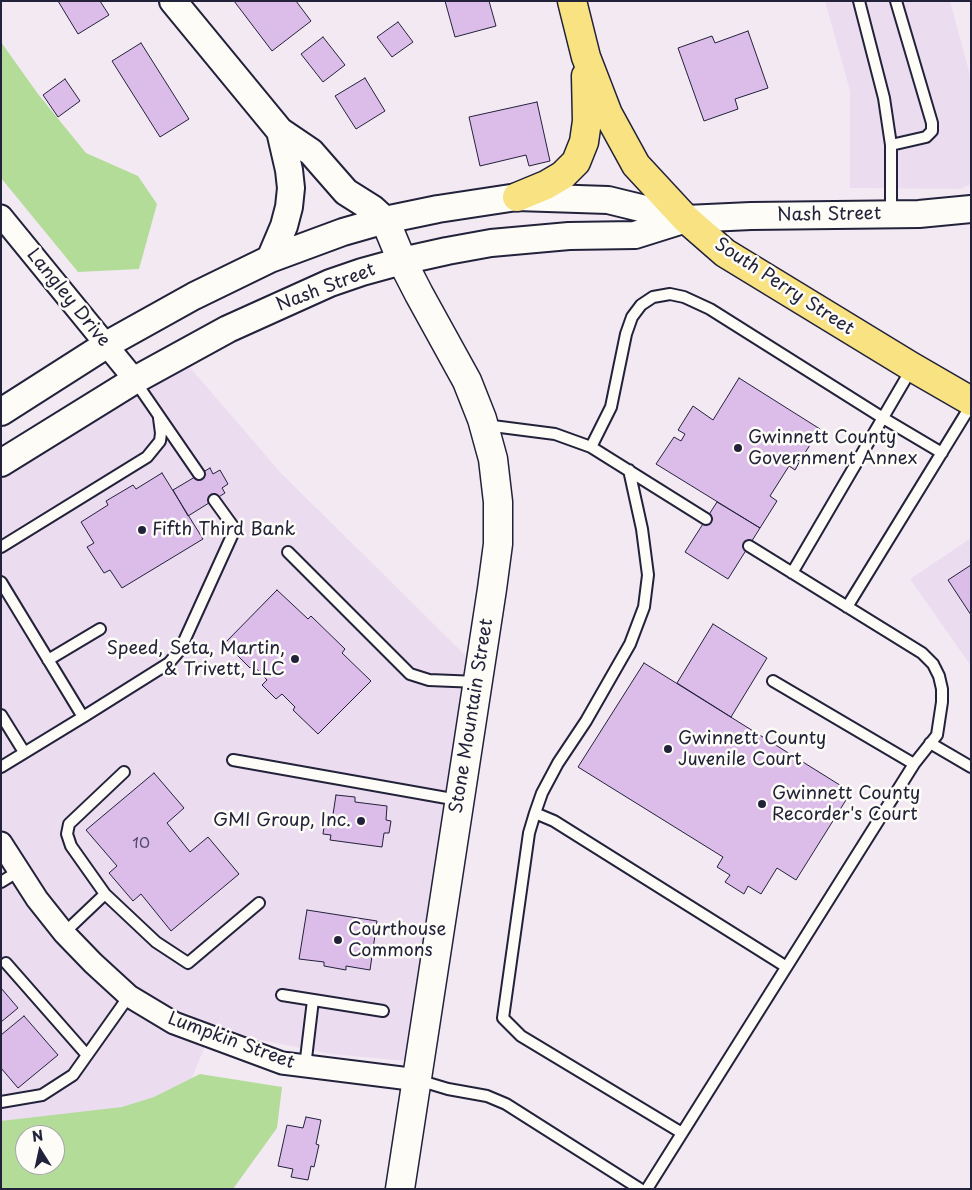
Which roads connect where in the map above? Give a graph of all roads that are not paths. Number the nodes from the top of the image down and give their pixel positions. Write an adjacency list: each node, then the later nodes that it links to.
1 (173, 1): 6 (street)
2 (572, 1): 5 (main road, South Perry Street)
3 (858, 1): 7 (lane)
4 (896, 1): 7 (lane)
5 (586, 57): 8 (main road); 12 (main road, South Perry Street)
6 (280, 131): 13 (street); 14 (street)
7 (891, 146): 10 (lane)
8 (517, 197): 12 (street, Nash Street); 13 (street, Nash Street)
9 (971, 209): 10 (street, Nash Street)
10 (892, 214): 12 (street, Nash Street)
11 (1, 216): 16 (street, Langley Drive)
12 (686, 219): 15 (street, Nash Street); 17 (main road, South Perry Street)
13 (385, 220): 14 (street, Nash Street); 15 (main road, Stone Mountain Street)
14 (270, 259): 16 (street, Nash Street)
15 (402, 261): 18 (street, Nash Street); 24 (main road, Stone Mountain Street)
16 (106, 345): 18 (street, Langley Drive); 21 (street, Nash Street)
17 (912, 367): 19 (main road, South Perry Street); 23 (lane)
18 (135, 380): 22 (lane); 27 (street, Nash Street)
19 (971, 401)
20 (971, 405): 26 (lane)
21 (1, 412)
22 (160, 418): 29 (lane); 33 (lane)
23 (883, 418): 25 (lane); 26 (lane); 35 (lane)
24 (484, 425): 25 (lane); 41 (main road, Stone Mountain Street)
25 (591, 447): 28 (lane)
26 (942, 453): 37 (lane)
27 (1, 463)
28 (629, 470): 31 (lane); 52 (lane)
29 (199, 474)
30 (214, 500): 43 (lane)
31 (706, 519)
32 (749, 546): 35 (lane)
33 (1, 547)
34 (288, 552): 41 (lane)
35 (792, 573): 37 (lane)
36 (1, 582): 39 (lane)
37 (847, 607): 44 (lane)
38 (100, 629): 39 (lane)
39 (48, 660): 43 (lane)
40 (773, 681): 47 (lane)
41 (478, 682): 51 (main road, Stone Mountain Street)
42 (1, 715): 45 (lane)
43 (83, 717): 45 (lane)
44 (930, 743): 47 (lane); 48 (lane)
45 (24, 752): 49 (lane)
46 (232, 760): 51 (lane)
47 (914, 764): 59 (lane)
48 (971, 767)
49 (1, 768)
50 (124, 772): 55 (lane)
51 (459, 800): 66 (main road, Stone Mountain Street)
52 (535, 814): 59 (lane); 68 (lane)
53 (1, 843): 54 (street, Lumpkin Street)
54 (10, 877): 57 (street, Lumpkin Street)
55 (105, 894): 56 (lane); 57 (lane)
56 (259, 904)
57 (64, 933): 61 (street, Lumpkin Street)
58 (6, 963): 64 (lane)
59 (785, 966): 68 (lane)
60 (282, 995): 62 (lane)
61 (129, 996): 64 (lane); 65 (street, Lumpkin Street)
62 (314, 1000): 63 (lane); 65 (lane)
63 (383, 1011)
64 (86, 1054): 67 (lane)
65 (305, 1067): 66 (street, Lumpkin Street)
66 (418, 1080): 69 (main road, Stone Mountain Street); 70 (lane)
67 (1, 1102)
68 (682, 1133): 71 (lane)
69 (400, 1189)
70 (640, 1189)
71 (647, 1189)

